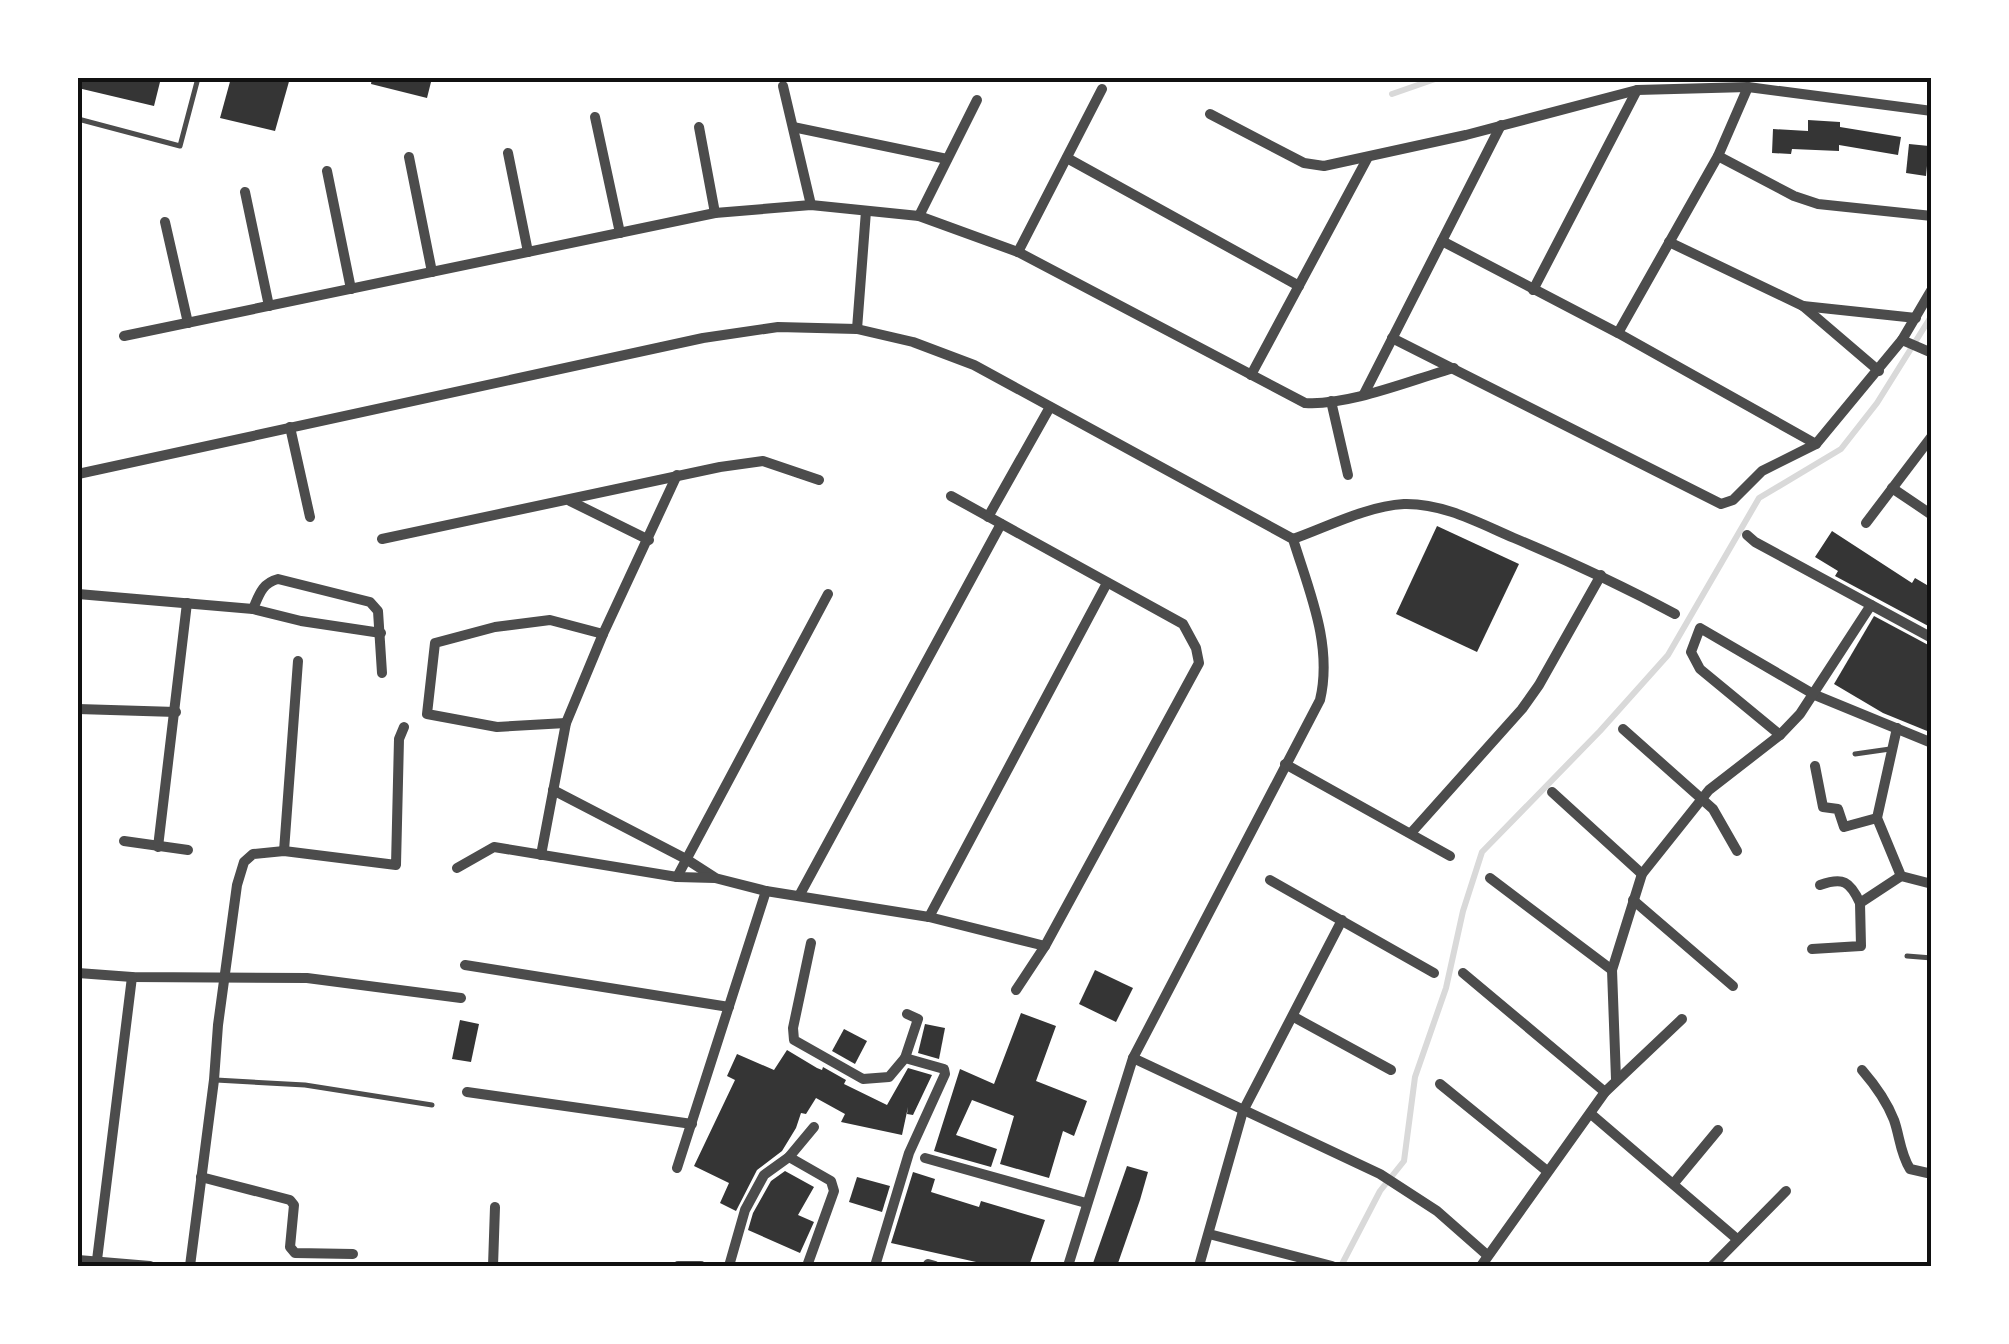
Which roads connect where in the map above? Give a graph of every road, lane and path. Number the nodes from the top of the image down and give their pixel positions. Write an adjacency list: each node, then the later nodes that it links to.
1 (198, 78): 10 (lane)
2 (783, 86): 13 (street)
3 (1748, 87): 5 (street); 7 (street); 15 (street)
4 (1102, 89): 17 (street)
5 (1637, 90): 11 (street); 37 (street)
6 (977, 100): 19 (street)
7 (1932, 110)
8 (1210, 114): 18 (street)
9 (595, 117): 28 (street)
10 (78, 119)
11 (1501, 125): 18 (street); 29 (street)
12 (699, 127): 24 (street)
13 (793, 127): 19 (street); 22 (street)
14 (508, 153): 31 (street)
15 (1718, 156): 26 (street); 30 (street)
16 (410, 157): 33 (street)
17 (1067, 158): 32 (street); 34 (street)
18 (1367, 158): 34 (street)
19 (947, 160): 25 (street)
20 (326, 171): 36 (street)
21 (245, 192): 38 (street)
22 (811, 204): 23 (street); 24 (street)
23 (866, 211): 25 (street); 42 (street)
24 (715, 213): 28 (street)
25 (919, 216): 32 (street)
26 (1932, 216)
27 (164, 222): 41 (street)
28 (620, 233): 31 (street)
29 (1442, 241): 37 (street); 45 (street)
30 (1669, 242): 39 (street); 43 (street)
31 (528, 252): 33 (street)
32 (1018, 252): 50 (street)
33 (432, 272): 36 (street)
34 (1299, 286): 50 (street)
35 (1932, 288): 40 (street)
36 (352, 289): 38 (street)
37 (1533, 290): 43 (street)
38 (269, 306): 41 (street)
39 (1802, 306): 40 (street); 49 (street)
40 (1916, 318): 46 (street)
41 (188, 323): 44 (street)
42 (857, 329): 53 (street); 54 (street)
43 (1618, 334): 56 (street)
44 (124, 336)
45 (1392, 338): 48 (street); 51 (street)
46 (1905, 342): 47 (street); 49 (street)
47 (1926, 351)
48 (1454, 368): 51 (street); 56 (street)
49 (1879, 371): 56 (street)
50 (1251, 375): 52 (street)
51 (1364, 394): 52 (street)
52 (1330, 401): 59 (street)
53 (1050, 406): 65 (street); 71 (street)
54 (290, 428): 57 (street); 66 (street)
55 (1932, 436): 61 (street)
56 (1816, 444)
57 (78, 474)
58 (677, 475): 60 (street); 63 (street); 72 (street)
59 (1348, 475)
60 (819, 480)
61 (1892, 488): 64 (street); 67 (street)
62 (951, 496): 65 (street)
63 (570, 500): 70 (street); 72 (street)
64 (1932, 515)
65 (988, 516): 68 (street)
66 (310, 517)
67 (1866, 523)
68 (1002, 524): 74 (street); 122 (street)
69 (1747, 534): 78 (street)
70 (382, 539)
71 (1293, 539): 73 (street); 97 (street)
72 (649, 540): 82 (street)
73 (1601, 575): 80 (street); 103 (street)
74 (1107, 582): 125 (street); 128 (street)
75 (78, 594): 77 (street)
76 (828, 594): 111 (street)
77 (188, 603): 79 (street); 88 (street)
78 (1871, 605): 83 (street); 86 (street)
79 (253, 609): 81 (street); 81 (street)
80 (1676, 614)
81 (381, 633): 85 (street)
82 (602, 634): 89 (street); 89 (street)
83 (1932, 638)
84 (298, 661): 107 (street)
85 (382, 673)
86 (1815, 695): 91 (street); 93 (street); 93 (street)
87 (78, 709): 88 (street)
88 (176, 712): 105 (street)
89 (566, 723): 99 (street)
90 (404, 727): 107 (street)
91 (1897, 728): 94 (street); 95 (street)
92 (1622, 729): 101 (street)
93 (1780, 736): 101 (street)
94 (1932, 743)
95 (1893, 748): 96 (lane); 102 (street)
96 (1856, 754)
97 (1286, 764): 103 (street); 147 (street)
98 (1815, 766): 102 (street)
99 (552, 790): 109 (street); 111 (street)
100 (1552, 792): 113 (street)
101 (1702, 799): 108 (street); 113 (street)
102 (1878, 818): 114 (street)
103 (1410, 833): 110 (street)
104 (124, 842): 105 (street)
105 (158, 847): 106 (street)
106 (188, 850)
107 (284, 850): 137 (street)
108 (1737, 851)
109 (541, 854): 112 (street); 115 (street)
110 (1450, 856)
111 (686, 859): 115 (street); 116 (street)
112 (457, 868)
113 (1642, 874): 123 (street)
114 (1901, 876): 119 (street); 124 (street)
115 (677, 877): 116 (street)
116 (715, 878): 121 (street)
117 (1490, 878): 133 (street)
118 (1270, 880): 126 (street)
119 (1932, 884)
120 (1820, 885): 124 (street)
121 (766, 891): 122 (street); 142 (street)
122 (799, 896): 125 (street)
123 (1633, 900): 133 (street); 139 (street)
124 (1860, 902): 129 (street)
125 (928, 918): 128 (street)
126 (1342, 920): 134 (street); 144 (street)
127 (811, 942): 146 (street)
128 (1045, 946): 140 (street)
129 (1812, 949)
130 (1907, 956): 131 (lane)
131 (1932, 958)
132 (464, 965): 142 (street)
133 (1612, 970): 151 (street)
134 (1434, 973)
135 (1463, 973): 154 (street)
136 (78, 974): 138 (street)
137 (226, 976): 138 (street); 141 (street); 150 (street)
138 (132, 977): 176 (street)
139 (1733, 986)
140 (1016, 990)
141 (461, 998)
142 (729, 1007): 158 (street)
143 (908, 1014): 146 (street)
144 (1294, 1017): 148 (street); 156 (street)
145 (1682, 1019): 151 (street)
146 (905, 1058): 184 (street)
147 (1133, 1058): 156 (street); 169 (street)
148 (1392, 1070)
149 (1862, 1070): 165 (street)
150 (214, 1080): 155 (lane); 166 (street)
151 (1616, 1080): 154 (street)
152 (1440, 1084): 164 (street)
153 (467, 1092): 158 (street)
154 (1605, 1092): 157 (street)
155 (432, 1105)
156 (1243, 1111): 171 (street); 174 (street)
157 (1591, 1114): 164 (street); 167 (street)
158 (692, 1124): 163 (street)
159 (814, 1127): 161 (street)
160 (1718, 1130): 167 (street)
161 (789, 1158): 182 (street); 183 (street)
162 (924, 1158): 169 (street)
163 (677, 1168)
164 (1547, 1171): 174 (street)
165 (1932, 1174)
166 (201, 1177): 173 (street); 178 (street)
167 (1674, 1184): 172 (street)
168 (1786, 1191): 172 (street)
169 (1086, 1203): 185 (street)
170 (495, 1206): 179 (street)
171 (1209, 1234): 186 (street); 187 (street)
172 (1737, 1239): 189 (street)
173 (352, 1254)
174 (1487, 1255): 188 (street)
175 (78, 1260): 176 (street)
176 (96, 1260): 177 (street)
177 (150, 1266)
178 (190, 1266)
179 (494, 1266)
180 (678, 1266): 181 (street)
181 (696, 1266)
182 (729, 1266)
183 (807, 1266)
184 (875, 1266)
185 (1068, 1266)
186 (1200, 1266)
187 (1332, 1266)
188 (1481, 1266)
189 (1712, 1266)

